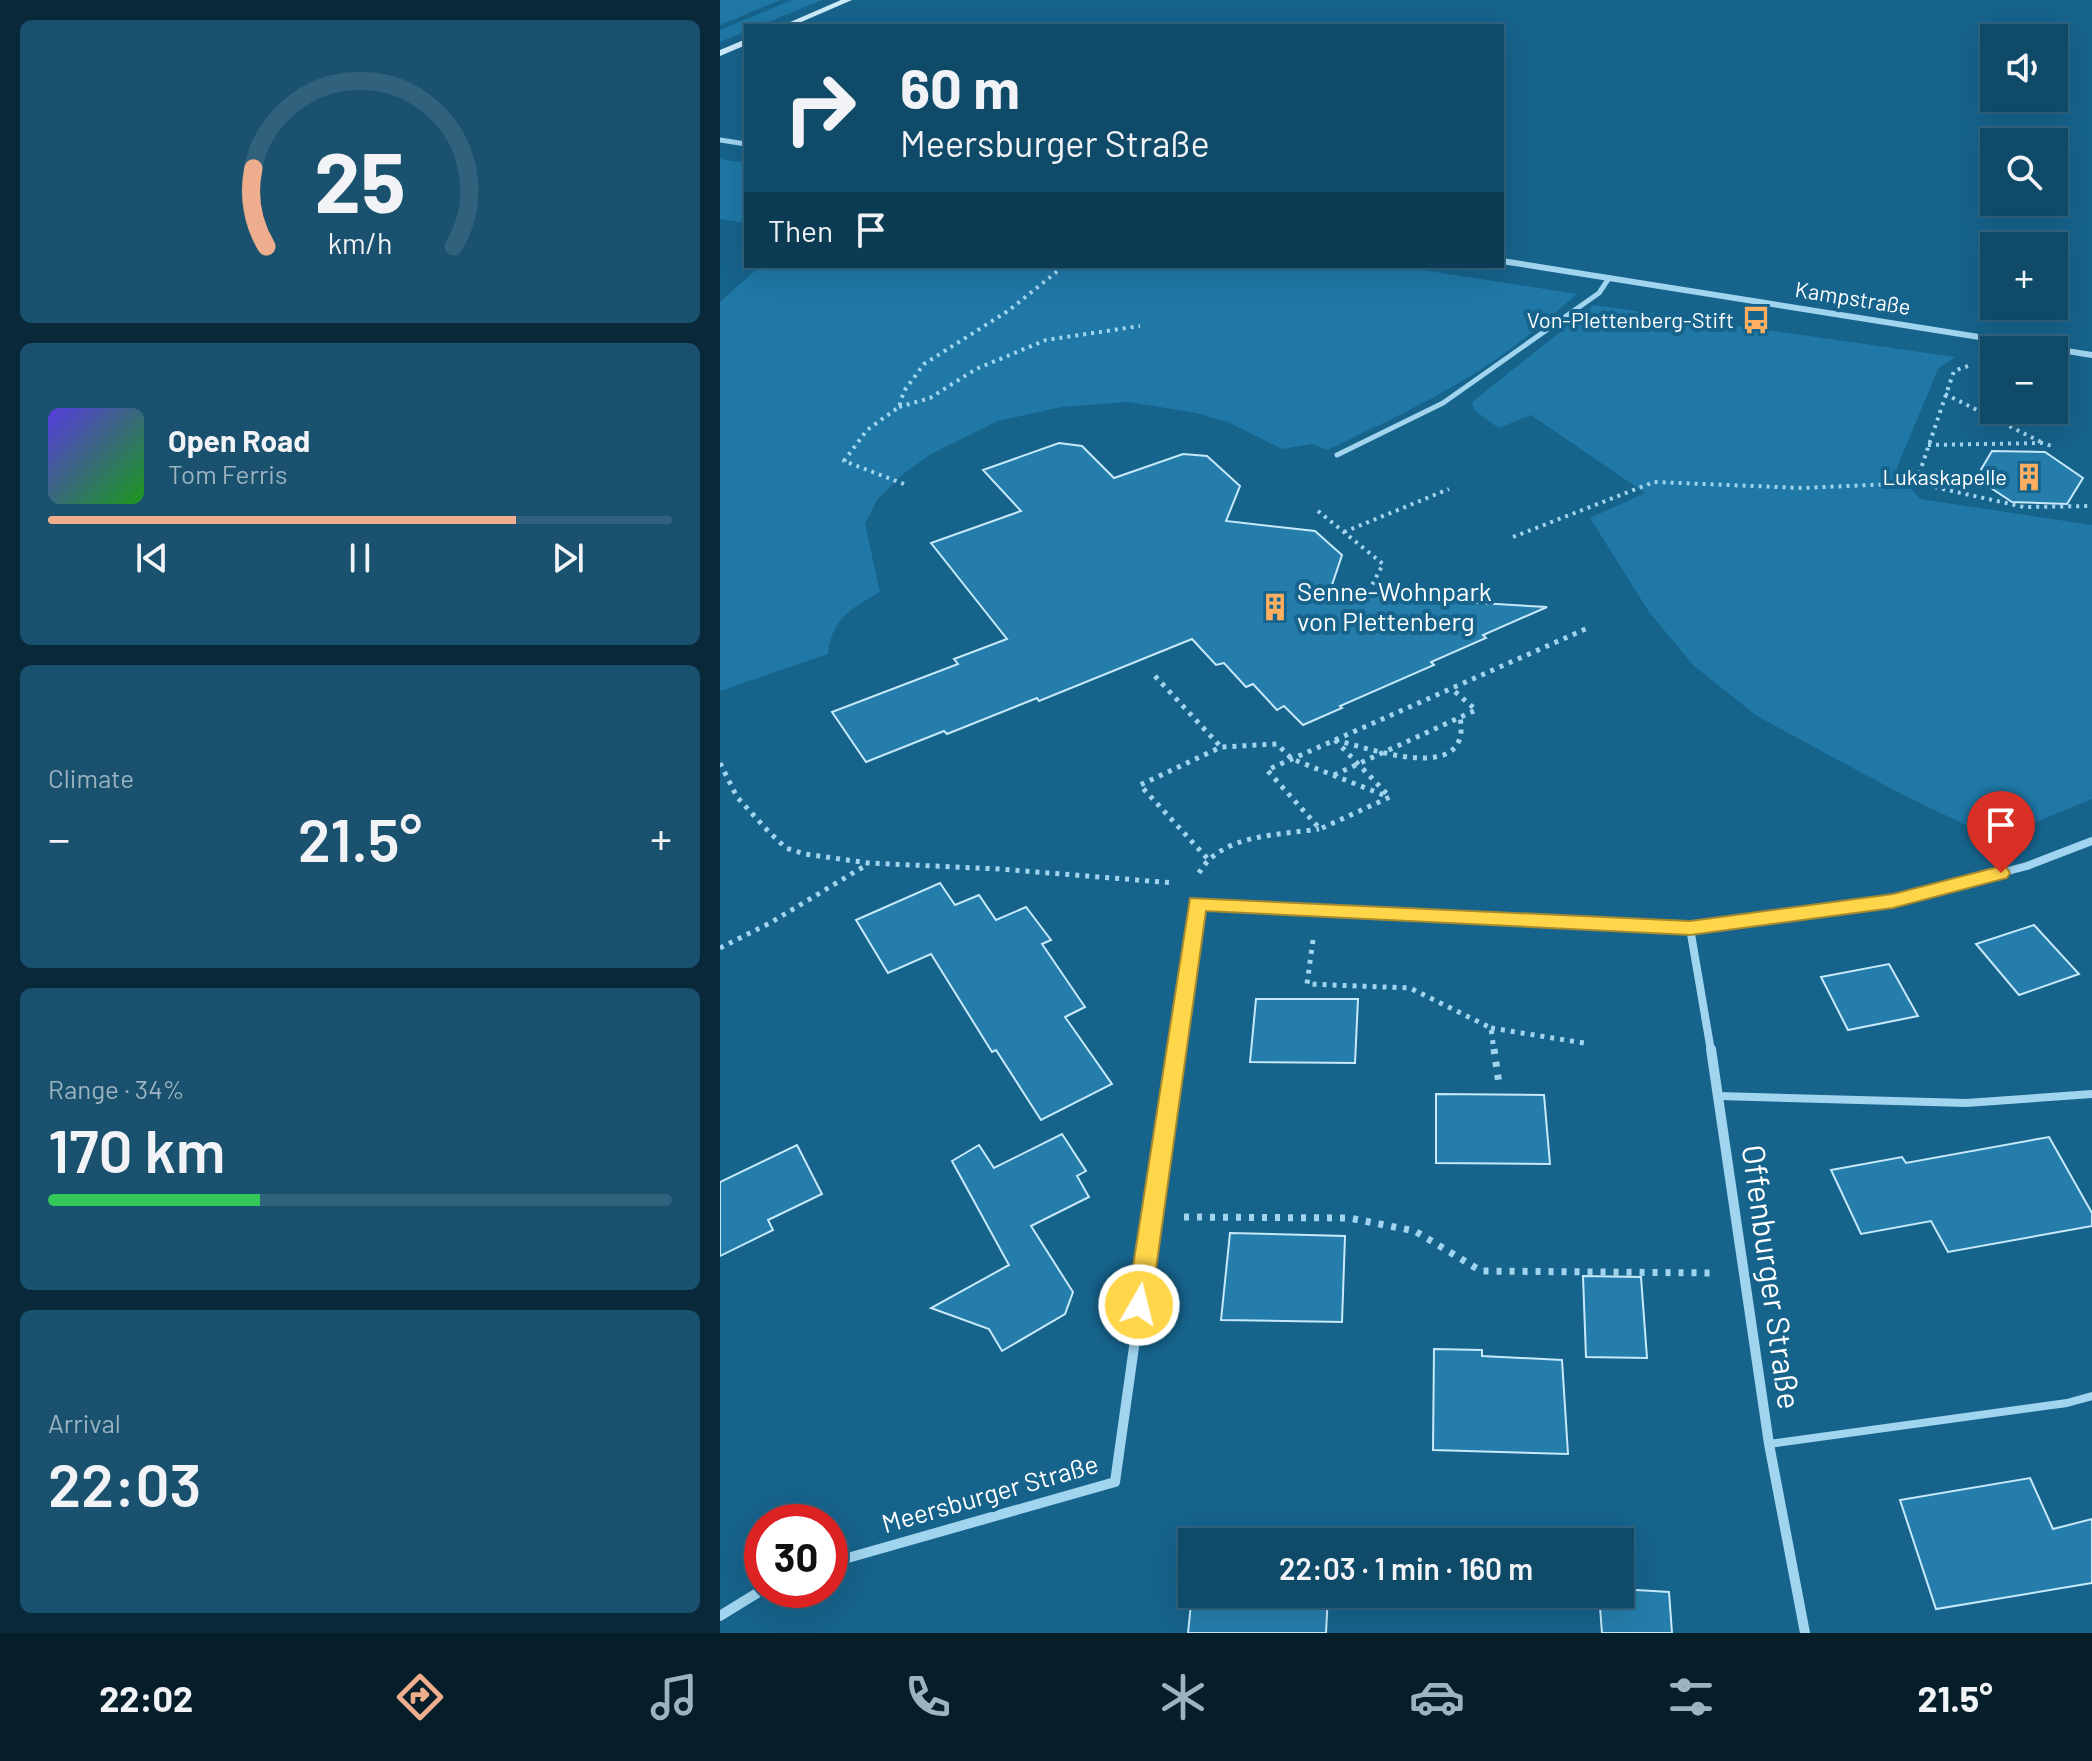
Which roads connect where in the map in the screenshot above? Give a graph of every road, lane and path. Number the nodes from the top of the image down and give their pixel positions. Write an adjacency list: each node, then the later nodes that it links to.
1 (848, 0): 2 (main road)
2 (790, 24)
3 (744, 43): 4 (main road)
4 (720, 53)
5 (720, 140): 6 (street)
6 (744, 144)
7 (1504, 261): 9 (street, Kampstraße)
8 (1062, 268): 14 (path)
9 (1609, 278): 11 (street, Kampstraße); 18 (lane)
10 (1140, 326): 14 (path)
11 (2092, 355)
12 (1980, 362): 13 (path)
13 (1945, 394): 15 (path); 16 (path)
14 (899, 407): 20 (path)
15 (2042, 443): 16 (path); 17 (path)
16 (1928, 445): 19 (path)
17 (2055, 447)
18 (1337, 455)
19 (1916, 483): 22 (path); 25 (path)
20 (904, 484)
21 (1449, 489): 24 (path)
22 (2092, 506)
23 (1318, 511): 24 (path)
24 (1344, 532): 26 (path)
25 (1513, 537)
26 (1369, 591)
27 (1590, 627): 29 (path)
28 (1155, 676): 32 (path)
29 (1452, 689): 30 (path); 31 (path)
30 (1460, 717): 33 (path); 33 (path)
31 (1335, 740): 33 (path); 34 (path); 36 (path)
32 (1221, 747): 34 (path); 41 (path)
33 (1381, 753): 36 (path)
34 (1292, 759): 37 (path); 39 (path)
35 (720, 763): 42 (path)
36 (1358, 764): 37 (path); 38 (path)
37 (1333, 775): 38 (path)
38 (1390, 797): 39 (path)
39 (1320, 829): 41 (path)
40 (2092, 841): 46 (street)
41 (1207, 858): 43 (path)
42 (868, 863): 43 (path); 47 (path)
43 (1197, 885): 44 (path)
44 (1197, 903): 45 (street); 53 (street, Meersburger Straße)
45 (1316, 911): 46 (street); 48 (path)
46 (1690, 928): 52 (street, Offenburger Straße)
47 (720, 948)
48 (1491, 1028): 49 (path); 50 (path)
49 (1584, 1043)
50 (1499, 1084)
51 (2092, 1094): 52 (lane)
52 (1719, 1096): 54 (street, Offenburger Straße)
53 (1151, 1217): 54 (path); 57 (street, Meersburger Straße)
54 (1742, 1273): 56 (street, Offenburger Straße)
55 (2092, 1396): 56 (lane)
56 (1769, 1444): 60 (street, Offenburger Straße)
57 (848, 1558)
58 (744, 1601): 59 (street)
59 (720, 1616)
60 (1805, 1633)

